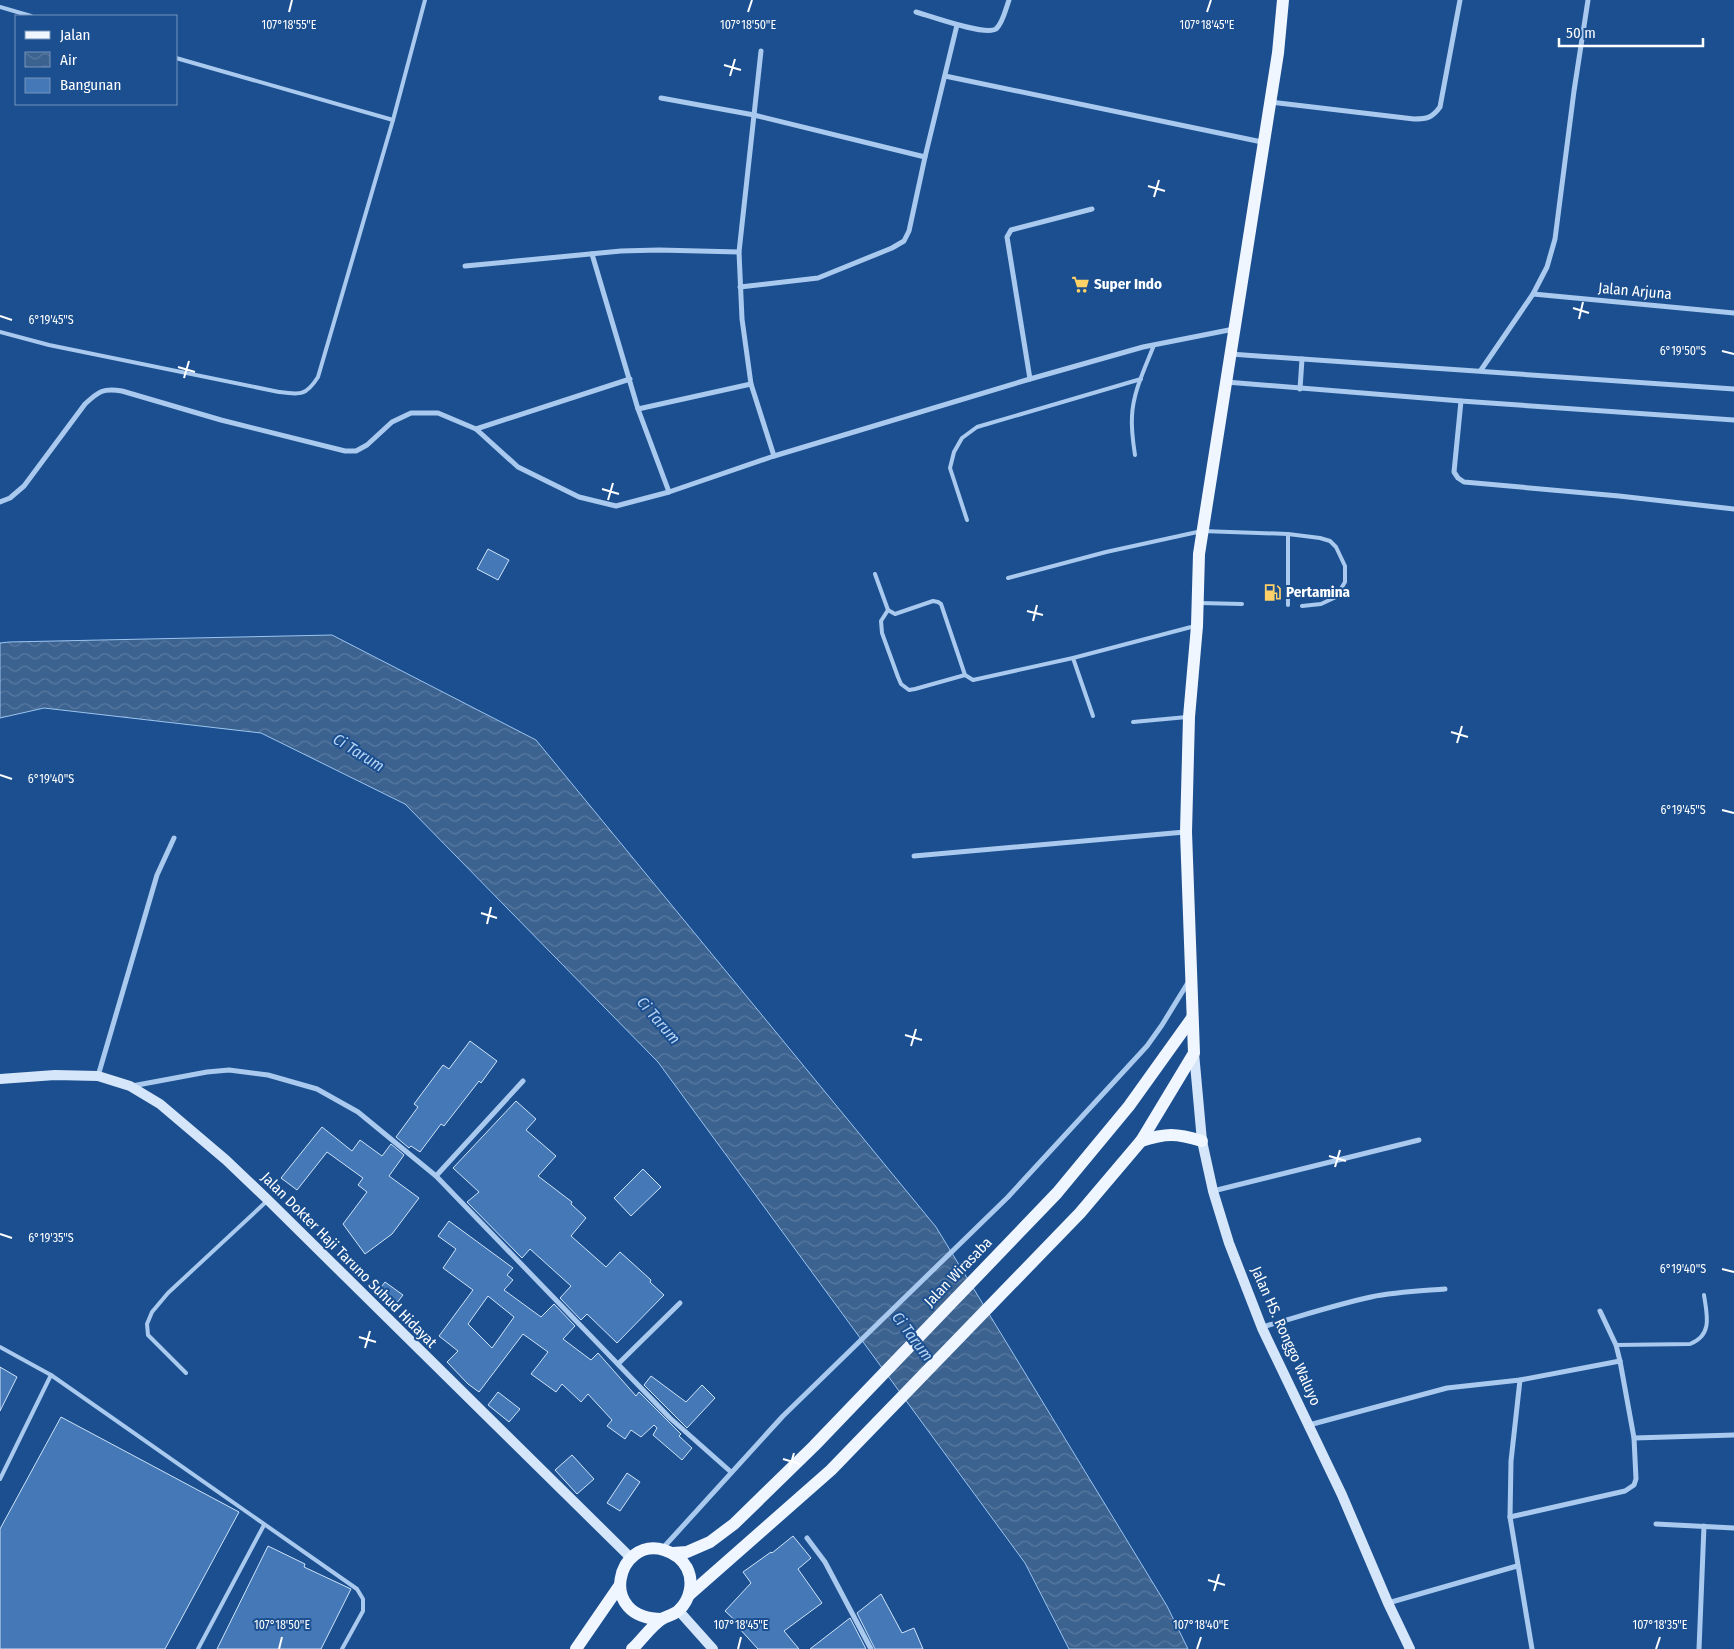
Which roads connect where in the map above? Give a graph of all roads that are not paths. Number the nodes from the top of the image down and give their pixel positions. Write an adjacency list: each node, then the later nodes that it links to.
1 (425, 0): 16 (lane)
2 (1009, 0): 9 (street)
3 (1284, 0): 14 (main road, Jalan HS. Ronggo Waluyo)
4 (1460, 0): 14 (street)
5 (1588, 0): 24 (street)
6 (0, 7): 8 (lane)
7 (916, 12): 9 (street)
8 (28, 15)
9 (957, 25): 12 (street)
10 (761, 51): 15 (street)
11 (178, 59): 16 (lane)
12 (945, 76): 17 (street); 18 (street)
13 (661, 98): 15 (street)
14 (1270, 102): 17 (main road, Jalan HS. Ronggo Waluyo)
15 (754, 115): 18 (street); 20 (street)
16 (393, 120): 27 (lane)
17 (1263, 142): 26 (main road, Jalan HS. Ronggo Waluyo)
18 (924, 157): 23 (street)
19 (1092, 209): 32 (street)
20 (739, 252): 21 (street); 23 (street)
21 (592, 254): 22 (street); 34 (street)
22 (465, 266)
23 (740, 287): 36 (street)
24 (1534, 294): 25 (street, Jalan Arjuna); 31 (street)
25 (1734, 313)
26 (1234, 329): 28 (street); 29 (main road, Jalan HS. Ronggo Waluyo)
27 (0, 332)
28 (1154, 345): 32 (street); 33 (lane)
29 (1230, 354): 30 (street); 35 (main road, Jalan HS. Ronggo Waluyo)
30 (1302, 359): 31 (street); 37 (street)
31 (1482, 370): 38 (street)
32 (1030, 379): 44 (street)
33 (1141, 379): 43 (lane); 48 (lane)
34 (630, 380): 40 (street); 42 (street)
35 (1225, 382): 37 (street); 49 (main road, Jalan HS. Ronggo Waluyo)
36 (751, 384): 40 (street); 44 (street)
37 (1300, 388): 39 (street)
38 (1734, 389)
39 (1461, 401): 41 (street); 47 (street)
40 (638, 409): 45 (street)
41 (1734, 420)
42 (476, 429): 45 (street); 46 (street)
43 (1135, 455)
44 (774, 456): 45 (street)
45 (669, 492)
46 (0, 502)
47 (1734, 509)
48 (967, 520)
49 (1202, 531): 50 (lane); 52 (lane); 53 (main road, Jalan HS. Ronggo Waluyo)
50 (1288, 534): 55 (lane); 56 (lane)
51 (876, 574): 57 (lane)
52 (1008, 578)
53 (1198, 603): 54 (lane); 58 (main road, Jalan HS. Ronggo Waluyo)
54 (1242, 604)
55 (1288, 605)
56 (1302, 606)
57 (888, 610): 60 (lane); 60 (lane)
58 (1197, 626): 59 (lane); 62 (main road, Jalan HS. Ronggo Waluyo)
59 (1073, 658): 60 (lane); 61 (lane)
60 (965, 675)
61 (1093, 716)
62 (1189, 717): 63 (lane); 64 (main road, Jalan HS. Ronggo Waluyo)
63 (1133, 722)
64 (1186, 832): 66 (street); 67 (main road, Jalan HS. Ronggo Waluyo)
65 (174, 838): 70 (street)
66 (914, 856)
67 (1191, 977): 68 (main road, Jalan HS. Ronggo Waluyo); 95 (street)
68 (1192, 1018): 69 (main road, Jalan HS. Ronggo Waluyo); 103 (main road, Jalan Wirasaba)
69 (1194, 1053): 75 (main road); 76 (street, Jalan HS. Ronggo Waluyo)
70 (98, 1076): 71 (street, Jalan Dokter Haji Taruno Suhud Hidayat); 73 (street, Jalan Dokter Haji Taruno Suhud Hidayat)
71 (0, 1079)
72 (523, 1080): 77 (street)
73 (130, 1086): 77 (street); 79 (street, Jalan Dokter Haji Taruno Suhud Hidayat)
74 (1419, 1140): 78 (street)
75 (1140, 1141): 76 (main road); 107 (main road)
76 (1202, 1142): 78 (street, Jalan HS. Ronggo Waluyo)
77 (436, 1176): 88 (street)
78 (1213, 1191): 84 (street, Jalan HS. Ronggo Waluyo)
79 (268, 1200): 89 (lane); 104 (street, Jalan Dokter Haji Taruno Suhud Hidayat)
80 (1445, 1289): 84 (street)
81 (1704, 1295): 85 (lane)
82 (680, 1303): 88 (street)
83 (1600, 1311): 85 (street)
84 (1262, 1328): 92 (street, Jalan HS. Ronggo Waluyo)
85 (1616, 1345): 87 (street)
86 (0, 1346): 90 (lane)
87 (1620, 1361): 91 (street); 94 (street)
88 (618, 1364): 95 (street)
89 (186, 1373)
90 (51, 1375): 96 (lane); 99 (lane)
91 (1520, 1380): 92 (street); 97 (street)
92 (1308, 1425): 108 (street, Jalan HS. Ronggo Waluyo)
93 (1734, 1436): 94 (street)
94 (1634, 1438): 97 (street)
95 (731, 1472): 103 (street)
96 (0, 1479)
97 (1510, 1517): 105 (street)
98 (1656, 1524): 100 (street)
99 (264, 1525): 111 (lane); 112 (lane)
100 (1704, 1526): 101 (street); 119 (street)
101 (1734, 1528)
102 (807, 1538): 116 (street)
103 (667, 1551): 104 (main road); 107 (main road)
104 (631, 1558): 106 (main road)
105 (1517, 1566): 108 (street); 118 (street)
106 (620, 1585): 110 (main road); 113 (main road)
107 (689, 1595): 109 (main road)
108 (1388, 1603): 117 (street, Jalan HS. Ronggo Waluyo)
109 (679, 1610): 110 (main road); 115 (street)
110 (662, 1619): 114 (main road)
111 (198, 1649)
112 (342, 1649)
113 (576, 1649)
114 (632, 1649)
115 (713, 1649)
116 (871, 1649)
117 (1410, 1649)
118 (1532, 1649)
119 (1699, 1649)

